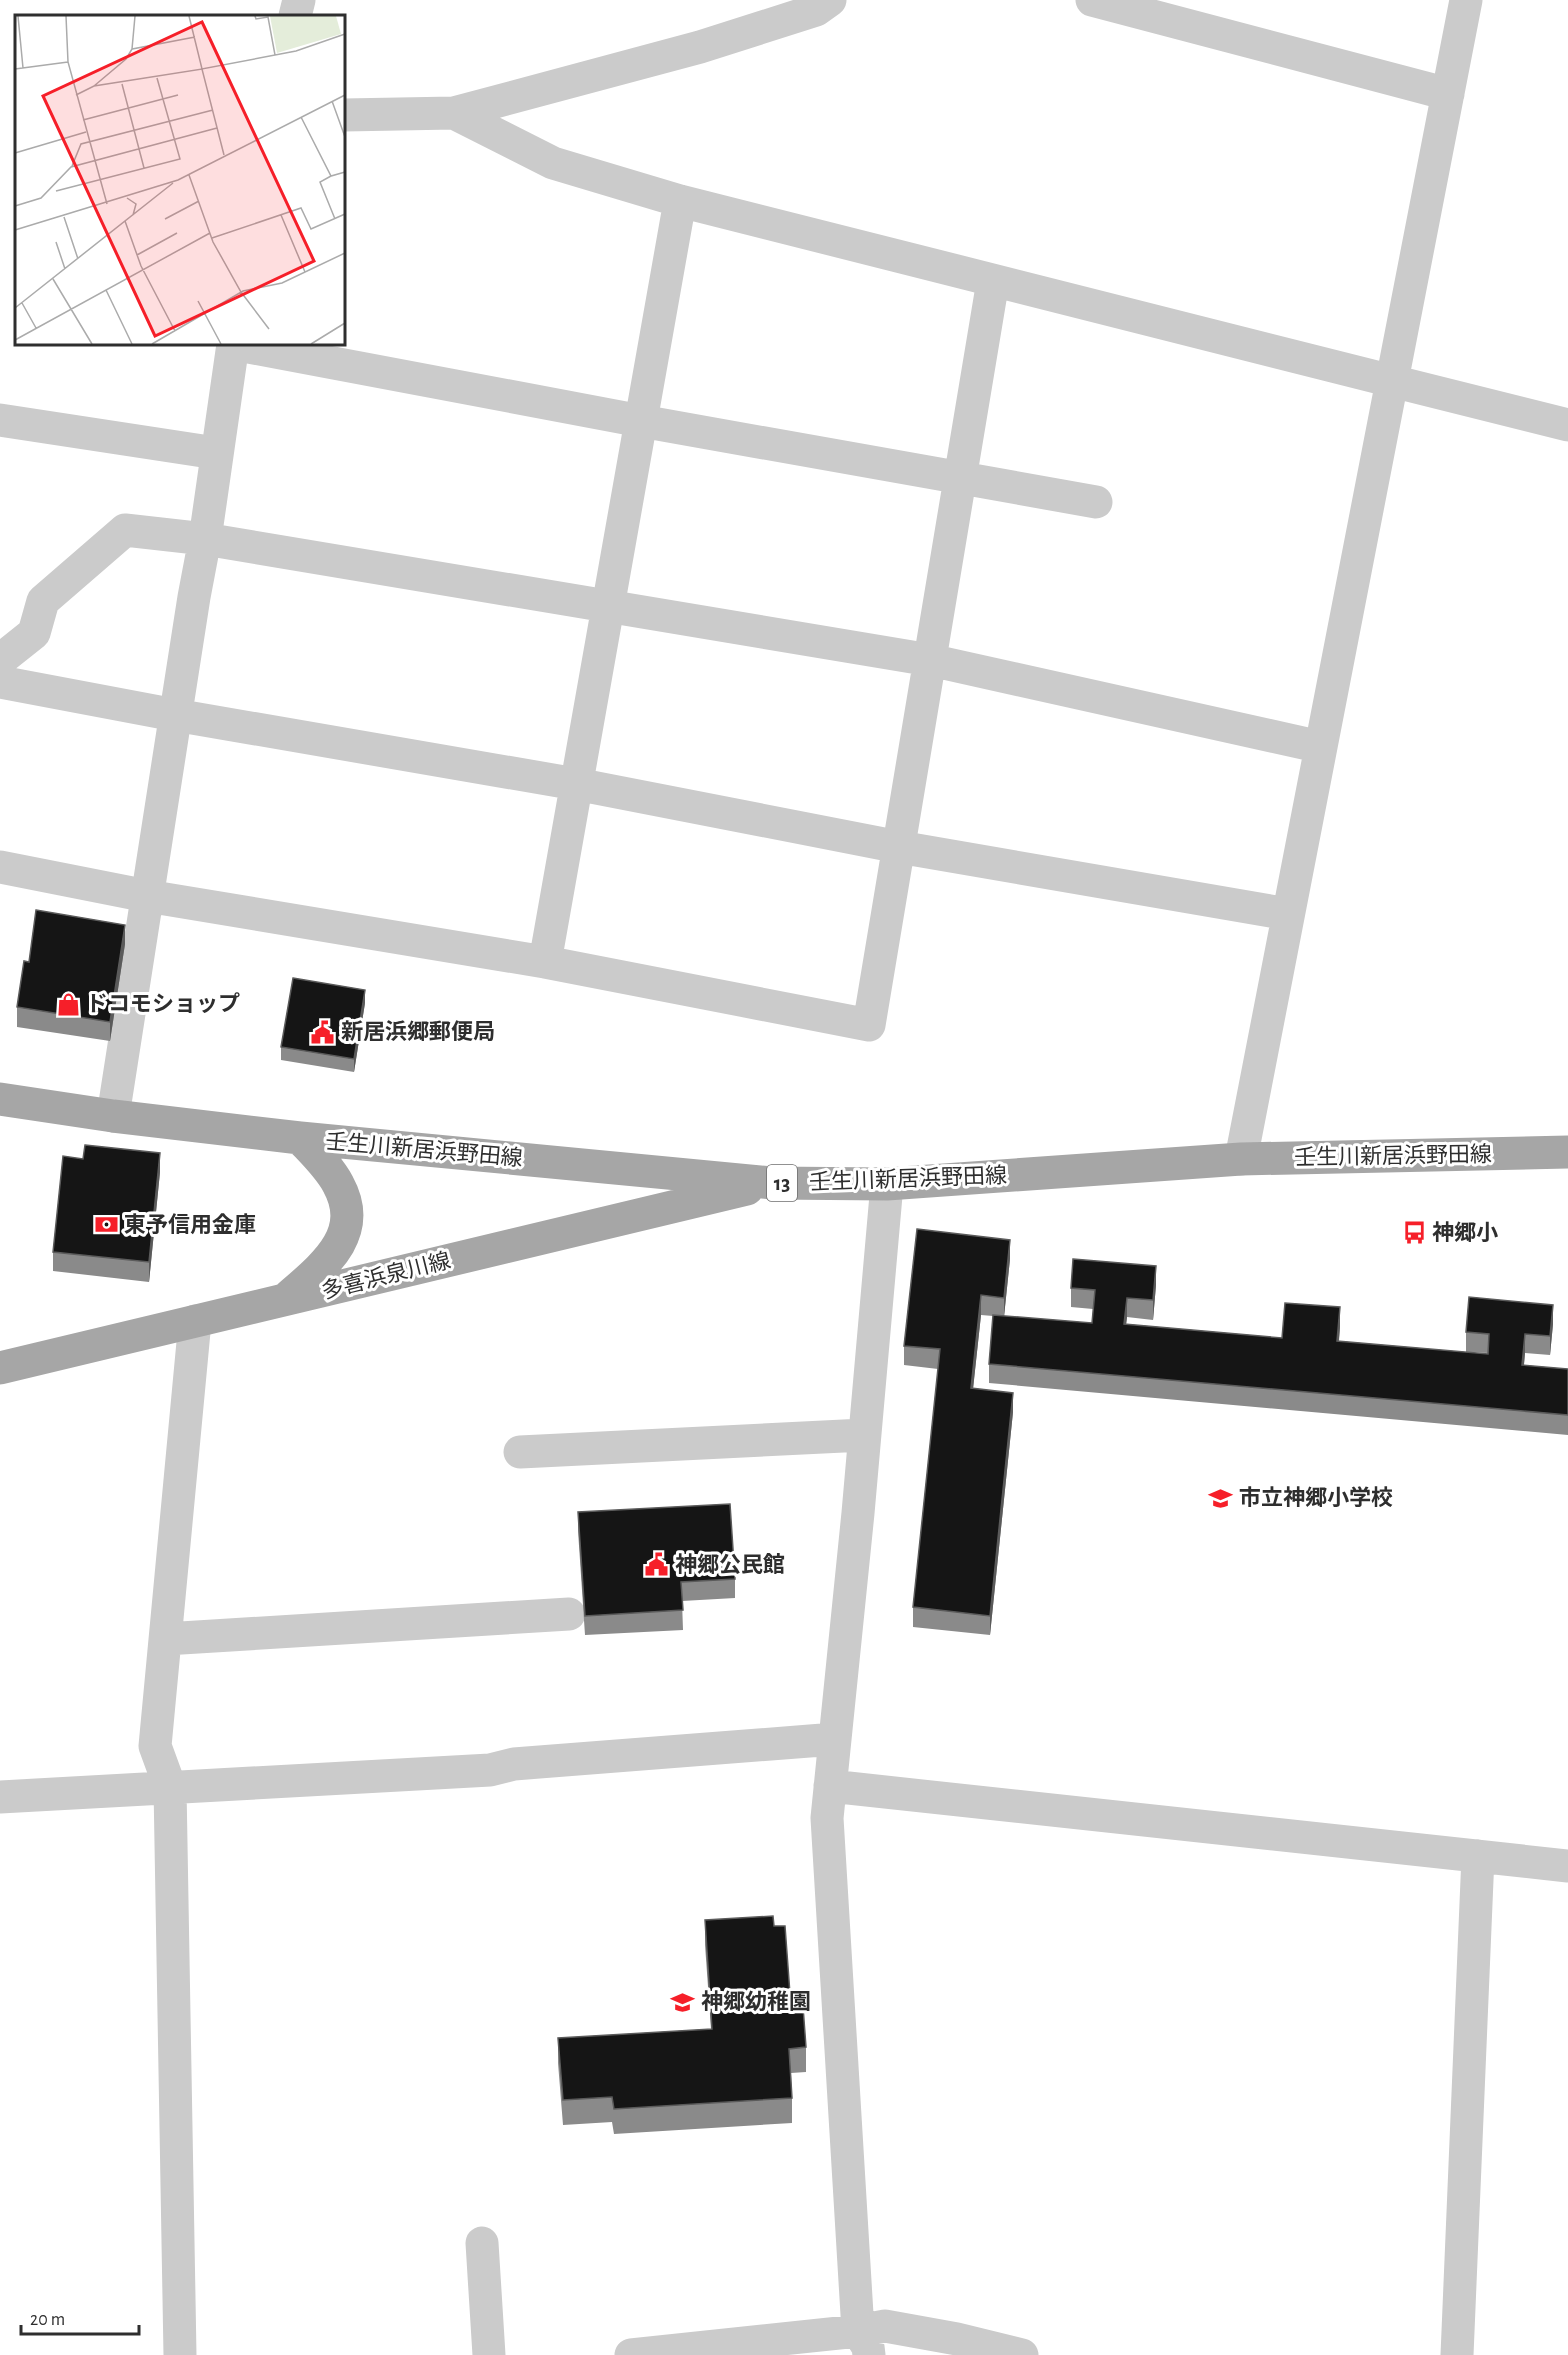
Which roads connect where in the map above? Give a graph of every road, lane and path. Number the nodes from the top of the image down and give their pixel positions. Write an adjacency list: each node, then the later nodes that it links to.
1 (299, 0): 5 (street)
2 (830, 0): 7 (street)
3 (1092, 0): 6 (street)
4 (1466, 0): 6 (street)
5 (295, 15)
6 (1448, 94): 13 (street)
7 (453, 113): 8 (street); 9 (street)
8 (345, 115)
9 (680, 201): 10 (street); 15 (street)
10 (993, 280): 13 (street); 18 (street)
11 (233, 345): 17 (street)
12 (238, 345): 15 (street)
13 (1392, 381): 16 (street); 26 (street)
14 (0, 420): 17 (street)
15 (641, 421): 18 (street); 21 (street)
16 (1568, 425)
17 (216, 453): 20 (street)
18 (960, 478): 19 (street); 23 (street)
19 (1096, 501)
20 (205, 539): 21 (street); 22 (street); 25 (street)
21 (610, 608): 23 (street); 27 (street)
22 (0, 660)
23 (930, 660): 26 (street); 28 (street)
24 (0, 682): 25 (street)
25 (175, 715): 27 (street); 30 (street)
26 (1321, 747): 31 (street)
27 (576, 784): 28 (street); 32 (street)
28 (899, 847): 31 (street); 32 (street)
29 (0, 867): 30 (street)
30 (147, 896): 32 (street); 34 (street)
31 (1288, 914): 37 (street)
32 (545, 962)
33 (0, 1099): 34 (main road, 壬生川新居浜野田線 / 13)
34 (113, 1116): 35 (main road, 壬生川新居浜野田線 / 13)
35 (300, 1138): 38 (main road, 壬生川新居浜野田線 / 13); 40 (main road)
36 (1568, 1152): 37 (main road, 壬生川新居浜野田線 / 13)
37 (1241, 1159): 39 (main road, 壬生川新居浜野田線 / 13)
38 (772, 1183): 39 (main road, 壬生川新居浜野田線 / 13); 40 (main road, 多喜浜泉川線)
39 (886, 1184): 43 (street)
40 (284, 1301): 41 (main road, 多喜浜泉川線)
41 (195, 1321): 42 (main road, 多喜浜泉川線); 46 (street)
42 (0, 1368)
43 (864, 1435): 44 (street); 47 (street)
44 (520, 1452)
45 (569, 1614): 46 (street)
46 (165, 1639): 49 (street)
47 (835, 1739): 48 (street); 49 (street)
48 (830, 1786): 51 (street); 54 (street)
49 (170, 1787): 50 (street); 55 (street)
50 (0, 1797)
51 (1478, 1856): 52 (street); 59 (street)
52 (1568, 1866)
53 (482, 2243): 56 (street)
54 (864, 2343): 57 (street); 58 (street)
55 (180, 2355)
56 (489, 2355)
57 (631, 2355)
58 (1022, 2355)
59 (1457, 2355)

